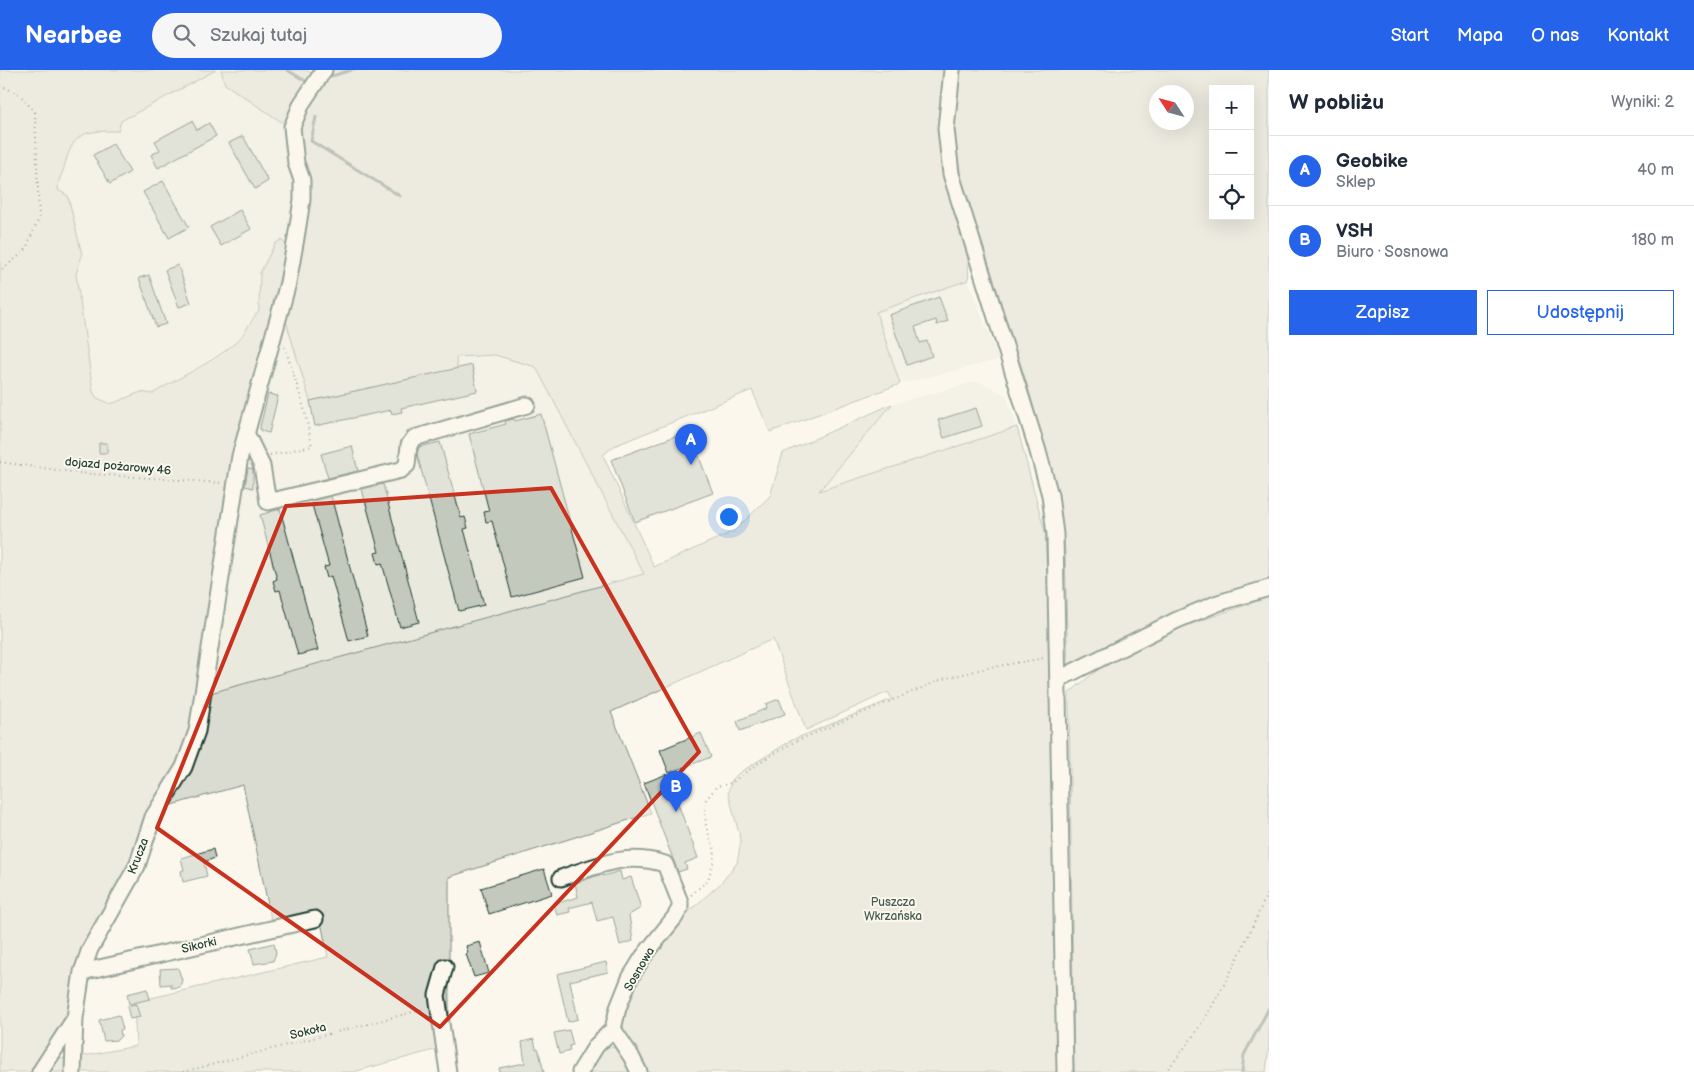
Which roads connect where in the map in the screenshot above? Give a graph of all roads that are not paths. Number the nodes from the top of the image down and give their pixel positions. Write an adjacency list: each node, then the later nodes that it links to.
1 (324, 70): 4 (street, Krucza)
2 (952, 70): 6 (street)
3 (527, 405): 4 (street)
4 (246, 433): 10 (street, Krucza)
5 (1269, 588): 6 (street)
6 (1059, 679): 18 (street)
7 (561, 878): 12 (street, Sosnowa)
8 (315, 919): 10 (street, Sikorki)
9 (445, 967): 15 (street)
10 (82, 972): 11 (street, Krucza)
11 (75, 1018): 13 (street, Krucza); 14 (street, Krucza)
12 (612, 1029): 16 (street, Sosnowa); 17 (street)
13 (40, 1072)
14 (73, 1072)
15 (448, 1072)
16 (580, 1072)
17 (639, 1072)
18 (1065, 1072)

